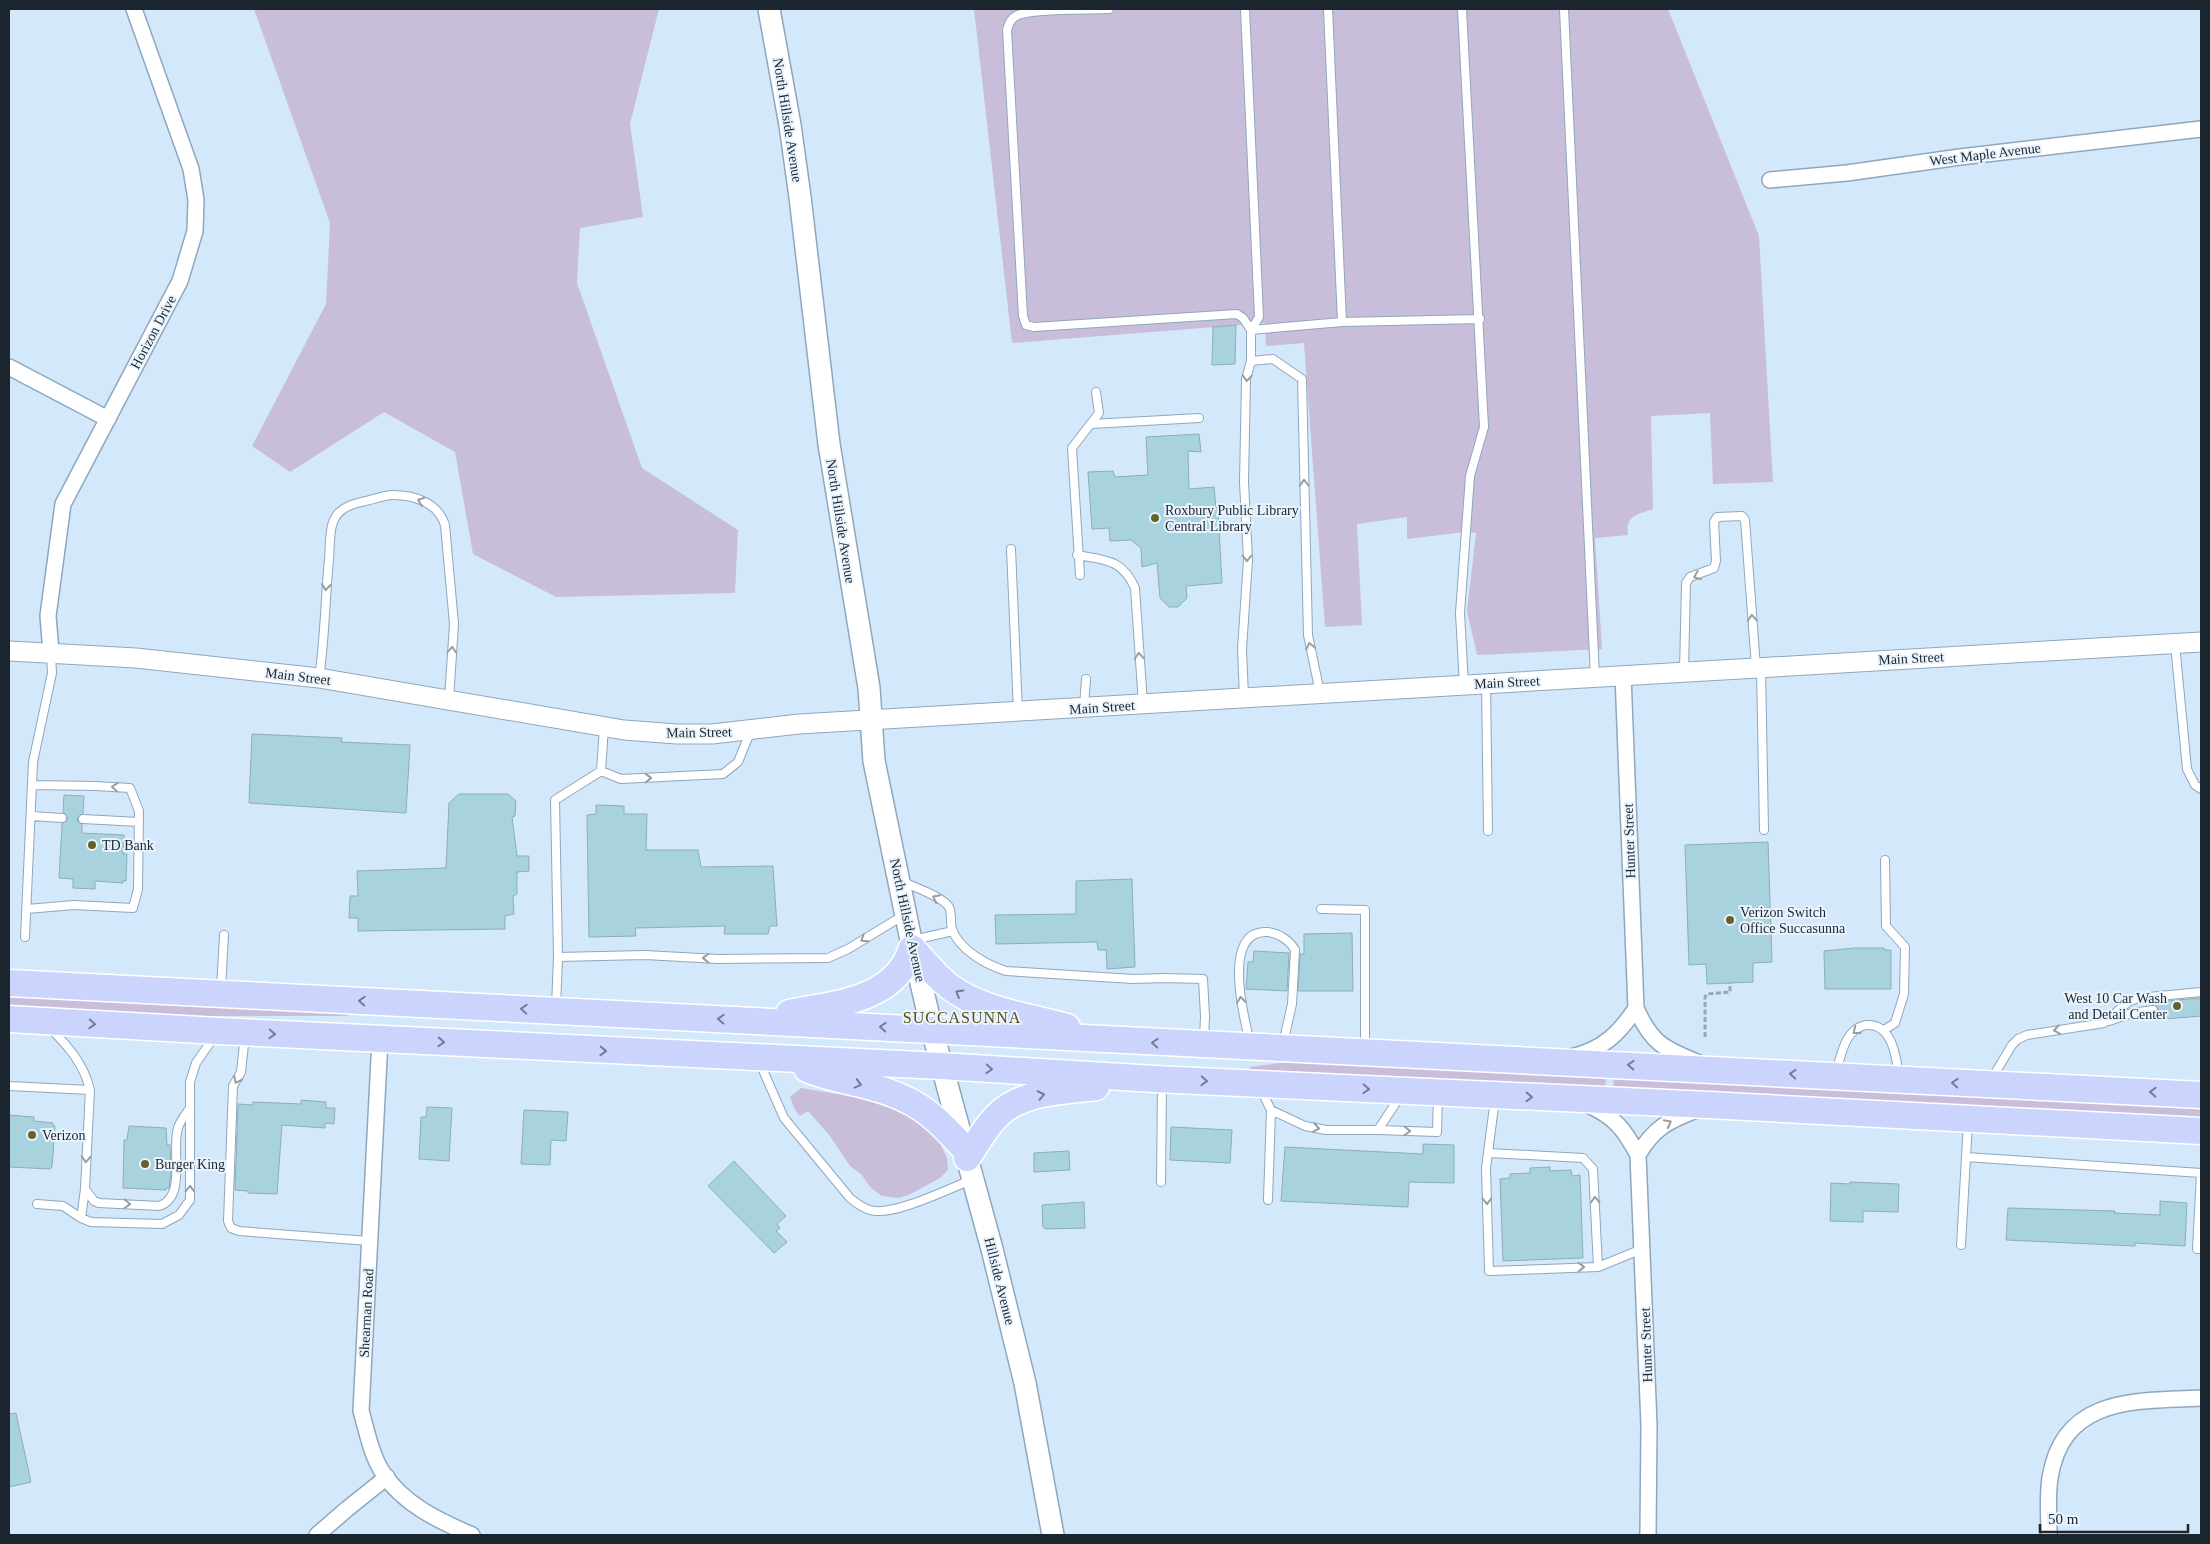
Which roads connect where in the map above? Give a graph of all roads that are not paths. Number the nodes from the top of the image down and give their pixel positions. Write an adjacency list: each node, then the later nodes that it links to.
1 (134, 9): 17 (street, Horizon Drive)
2 (770, 9): 40 (main road, North Hillside Avenue)
3 (1109, 9): 12 (lane)
4 (1245, 9): 12 (lane)
5 (1328, 9): 11 (lane)
6 (1462, 9): 10 (lane)
7 (1564, 9): 29 (lane)
8 (2201, 129): 9 (street, West Maple Avenue)
9 (1770, 180)
10 (1480, 319): 11 (lane); 33 (lane)
11 (1342, 322): 12 (lane)
12 (1251, 330): 13 (lane)
13 (1251, 361): 34 (lane, one-way to 13); 35 (lane, one-way to 35)
14 (9, 367): 17 (street)
15 (1096, 392): 18 (lane)
16 (1199, 418): 18 (lane)
17 (108, 419): 25 (street, Horizon Drive)
18 (1091, 424): 20 (lane)
19 (1011, 549): 39 (lane)
20 (1077, 555): 21 (lane); 37 (lane, one-way to 20)
21 (1080, 575)
22 (2201, 642): 23 (street, Main Street)
23 (2175, 644): 26 (street, Main Street); 45 (lane)
24 (9, 651): 25 (street, Main Street)
25 (51, 652): 30 (street, Main Street); 44 (lane)
26 (1759, 667): 27 (street, Main Street); 27 (lane, one-way to 27); 50 (lane)
27 (1684, 672): 28 (street, Main Street)
28 (1623, 675): 29 (street, Main Street); 65 (street, Hunter Street)
29 (1595, 677): 32 (street, Main Street)
30 (319, 678): 36 (street, Main Street); 36 (lane, one-way to 30)
31 (1086, 678): 38 (lane)
32 (1486, 684): 33 (street, Main Street); 51 (lane)
33 (1464, 685): 34 (street, Main Street)
34 (1320, 694): 35 (street, Main Street)
35 (1244, 698): 37 (street, Main Street)
36 (449, 699): 41 (street, Main Street)
37 (1143, 704): 38 (street, Main Street)
38 (1084, 708): 39 (street, Main Street)
39 (1018, 712): 40 (street, Main Street)
40 (871, 720): 42 (street, Main Street); 53 (main road, North Hillside Avenue)
41 (604, 726): 42 (street, Main Street); 43 (lane)
42 (752, 729): 43 (lane, one-way to 42)
43 (601, 771): 61 (lane)
44 (32, 785): 46 (lane); 49 (lane, one-way to 44)
45 (2201, 789)
46 (31, 816): 47 (lane); 54 (lane)
47 (62, 818)
48 (82, 819): 49 (lane)
49 (139, 822): 54 (lane)
50 (1764, 830)
51 (1488, 831)
52 (1885, 860): 73 (lane)
53 (900, 880): 56 (main road, North Hillside Avenue); 57 (lane, one-way to 53)
54 (27, 909): 59 (lane)
55 (1321, 909): 81 (lane)
56 (906, 914): 60 (main road, North Hillside Avenue); 61 (lane, one-way to 61)
57 (953, 931): 60 (lane); 78 (lane)
58 (224, 935): 64 (lane)
59 (25, 937)
60 (912, 944): 69 (highway); 72 (main road, North Hillside Avenue); 77 (highway, one-way to 60)
61 (558, 957): 67 (lane)
62 (9, 983): 64 (highway)
63 (2201, 992): 71 (lane)
64 (221, 993): 67 (highway, one-way to 64)
65 (1636, 1008): 83 (street); 85 (street, Hunter Street)
66 (2153, 1010): 71 (lane)
67 (556, 1011): 69 (highway, one-way to 67)
68 (9, 1019): 70 (highway)
69 (753, 1020): 72 (highway, one-way to 69)
70 (43, 1021): 74 (highway, one-way to 74); 92 (lane)
71 (2104, 1023): 90 (lane, one-way to 90)
72 (932, 1030): 77 (highway); 84 (main road, Hillside Avenue)
73 (1884, 1030): 86 (lane, one-way to 86); 88 (lane)
74 (218, 1032): 75 (highway); 99 (lane)
75 (245, 1033): 76 (highway, one-way to 76); 114 (lane, one-way to 114)
76 (380, 1039): 82 (highway, one-way to 82); 114 (street, Shearman Road)
77 (1123, 1041): 78 (highway, one-way to 77)
78 (1204, 1045): 79 (highway)
79 (1251, 1047): 80 (highway); 80 (lane, one-way to 80)
80 (1282, 1049): 81 (highway)
81 (1366, 1053): 83 (highway)
82 (768, 1057): 84 (highway); 107 (highway, one-way to 107); 107 (lane)
83 (1552, 1061): 85 (highway, one-way to 83)
84 (941, 1066): 87 (highway, one-way to 87); 107 (main road, Hillside Avenue)
85 (1717, 1070): 86 (highway, one-way to 85)
86 (1835, 1076): 88 (highway)
87 (1158, 1079): 89 (highway, one-way to 89); 107 (highway, one-way to 87); 109 (lane)
88 (1900, 1080): 90 (highway, one-way to 88)
89 (1258, 1084): 93 (highway, one-way to 93); 100 (lane)
90 (1988, 1084): 96 (highway, one-way to 90)
91 (9, 1086): 92 (lane)
92 (90, 1090): 110 (lane, one-way to 110)
93 (1403, 1091): 94 (highway); 102 (lane)
94 (1438, 1093): 95 (highway); 102 (lane, one-way to 94)
95 (1495, 1095): 97 (highway, one-way to 97); 104 (lane)
96 (2201, 1095)
97 (1576, 1100): 98 (highway); 105 (street, Hunter Street)
98 (1709, 1105): 101 (highway); 105 (street, one-way to 98)
99 (190, 1108): 110 (lane, one-way to 99); 113 (lane, one-way to 99)
100 (1271, 1110): 102 (lane, one-way to 102); 111 (lane)
101 (1968, 1120): 103 (highway); 106 (lane)
102 (1378, 1130)
103 (2201, 1131)
104 (1488, 1153): 118 (lane, one-way to 104); 118 (lane, one-way to 118)
105 (1638, 1154): 116 (street, Hunter Street)
106 (1966, 1157): 108 (lane); 115 (lane)
107 (968, 1161): 123 (main road, Hillside Avenue)
108 (2201, 1173): 117 (lane)
109 (1161, 1182)
110 (85, 1188): 113 (lane)
111 (1268, 1200)
112 (37, 1204): 113 (lane)
113 (81, 1218)
114 (369, 1241): 120 (street, Shearman Road)
115 (1962, 1245)
116 (1642, 1249): 118 (lane); 124 (street, Hunter Street)
117 (2201, 1249)
118 (1598, 1267)
119 (2201, 1398): 125 (street)
120 (387, 1477): 121 (street); 122 (street, Shearman Road)
121 (317, 1535)
122 (472, 1535)
123 (1053, 1535)
124 (1648, 1535)
125 (2049, 1535)

